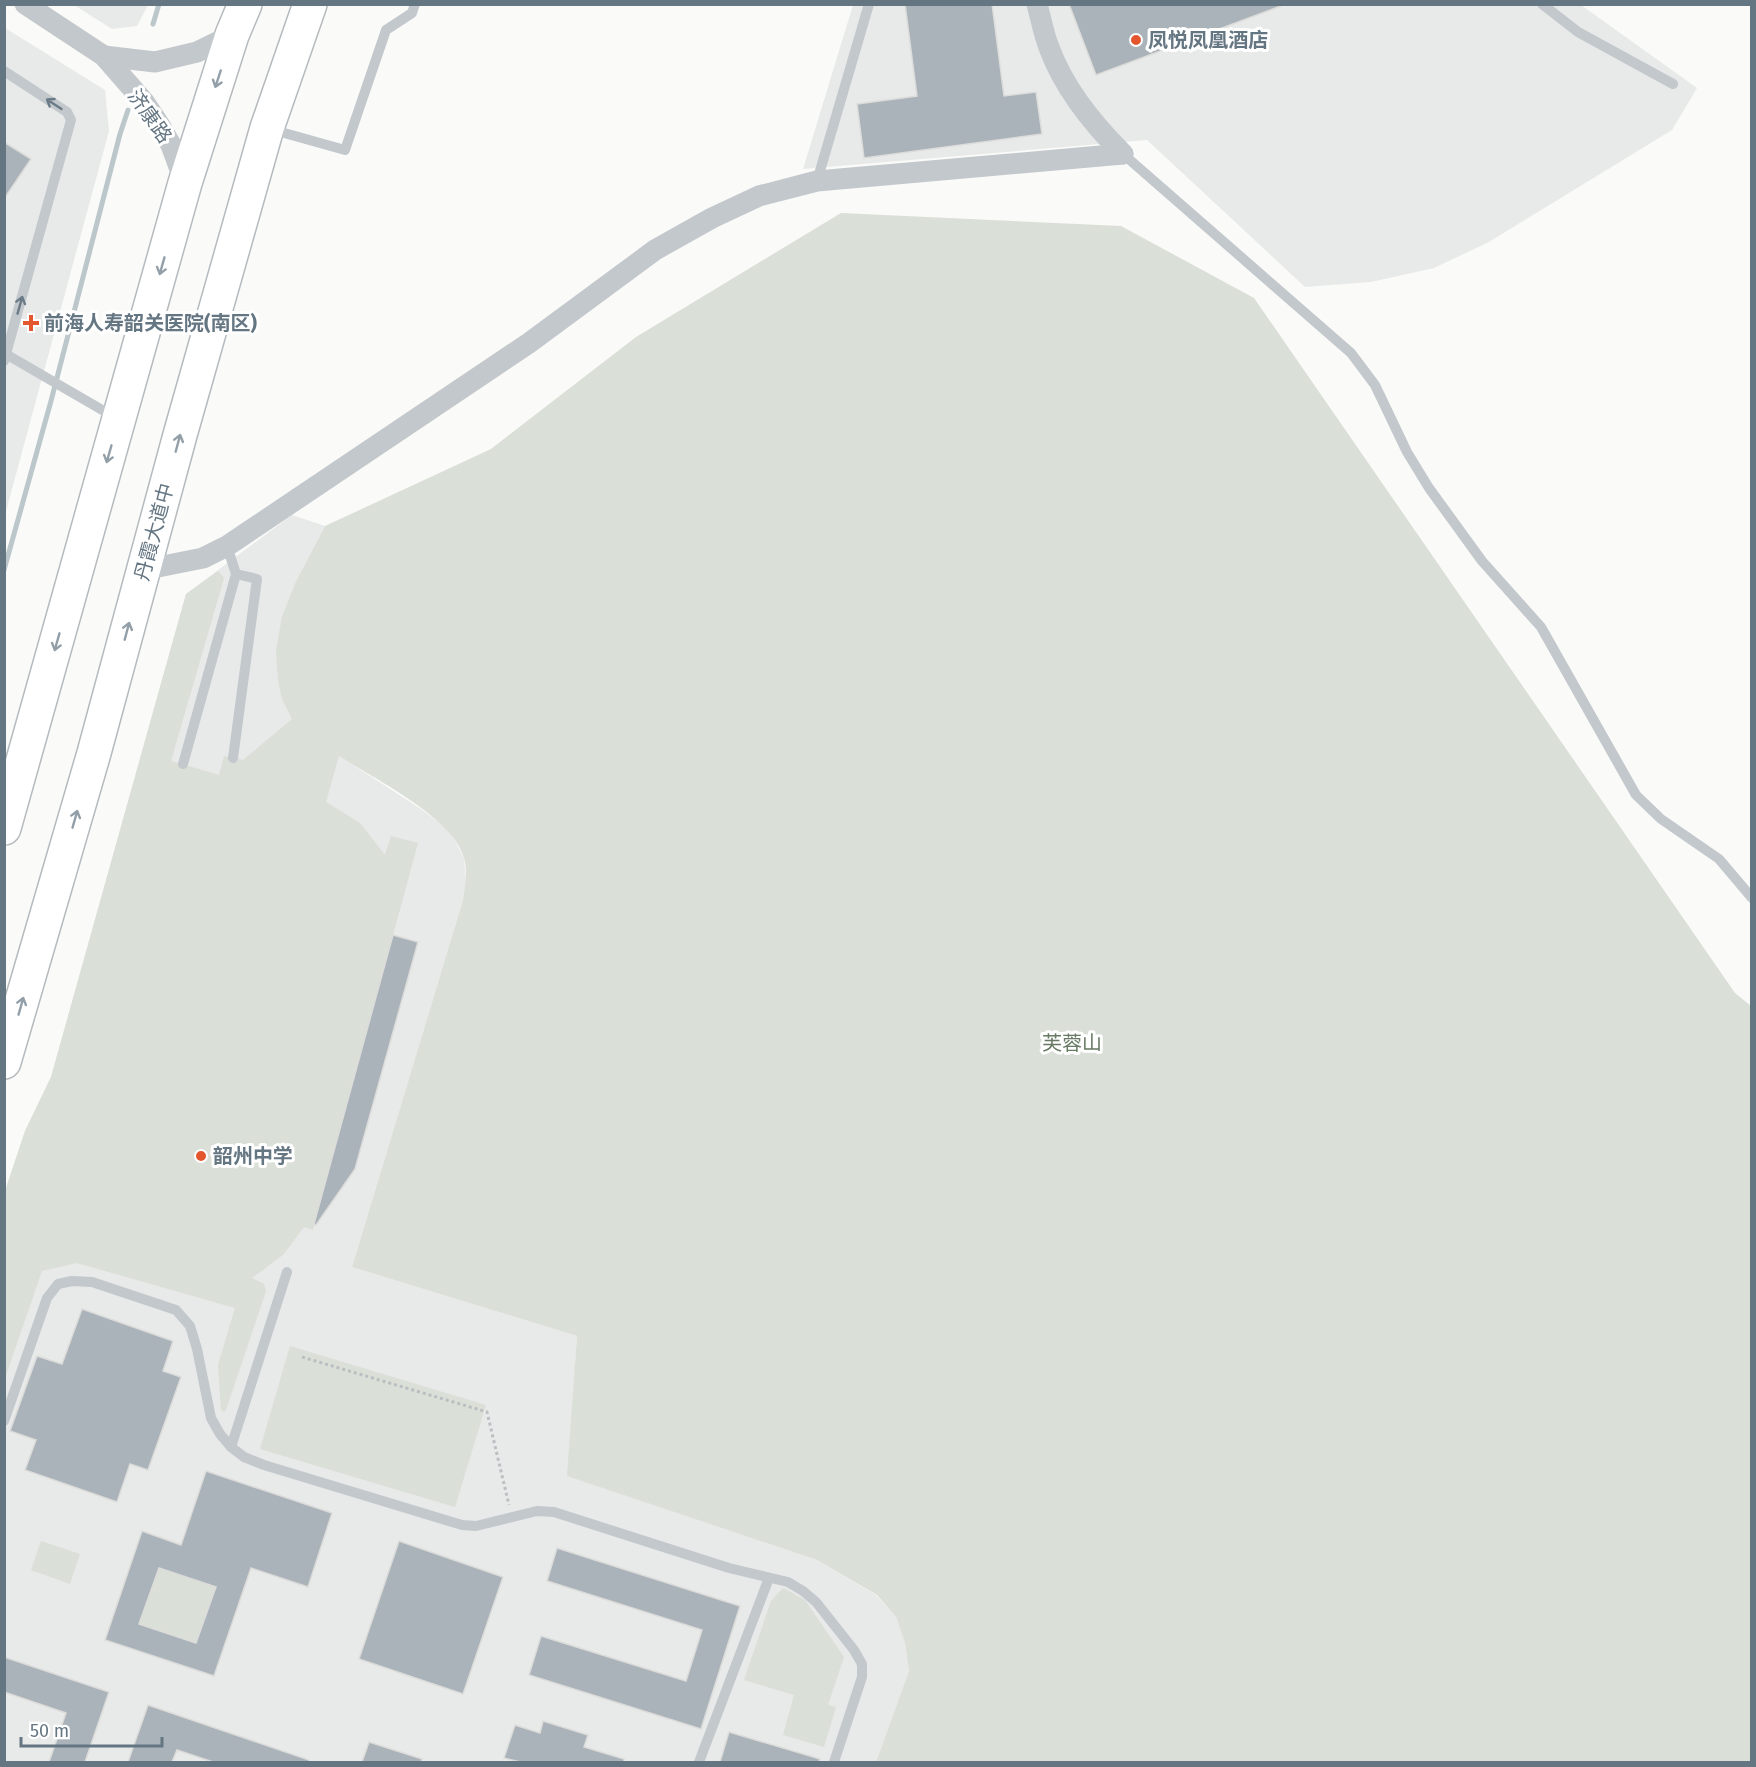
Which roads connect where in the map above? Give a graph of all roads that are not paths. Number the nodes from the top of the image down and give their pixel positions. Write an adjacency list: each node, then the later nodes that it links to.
1 (25, 4): 9 (street, 济康路)
2 (245, 4): 8 (main road)
3 (310, 4): 12 (main road, 丹霞大道中)
4 (415, 4): 12 (lane)
5 (869, 4): 14 (lane)
6 (1037, 4): 13 (street)
7 (1542, 4): 11 (lane)
8 (232, 35): 9 (street, 济康路); 15 (main road, one-way to 15)
9 (104, 56): 15 (street, 济康路)
10 (4, 71): 16 (lane, one-way to 10)
11 (1673, 84)
12 (267, 128): 19 (main road, 丹霞大道中, one-way to 12)
13 (1123, 154): 14 (street); 24 (lane)
14 (817, 181): 18 (street)
15 (185, 183): 17 (main road, one-way to 17)
16 (5, 356): 17 (lane)
17 (119, 419): 23 (main road, one-way to 23)
18 (227, 546): 19 (street); 20 (lane)
19 (144, 570): 25 (main road, 丹霞大道中, one-way to 19)
20 (236, 574): 21 (lane); 22 (lane)
21 (233, 758)
22 (183, 764)
23 (4, 828)
24 (1752, 898)
25 (4, 1062)
26 (287, 1272): 28 (lane)
27 (4, 1421): 28 (lane)
28 (231, 1447): 29 (lane)
29 (769, 1578): 30 (lane); 31 (lane)
30 (699, 1762)
31 (834, 1762)

